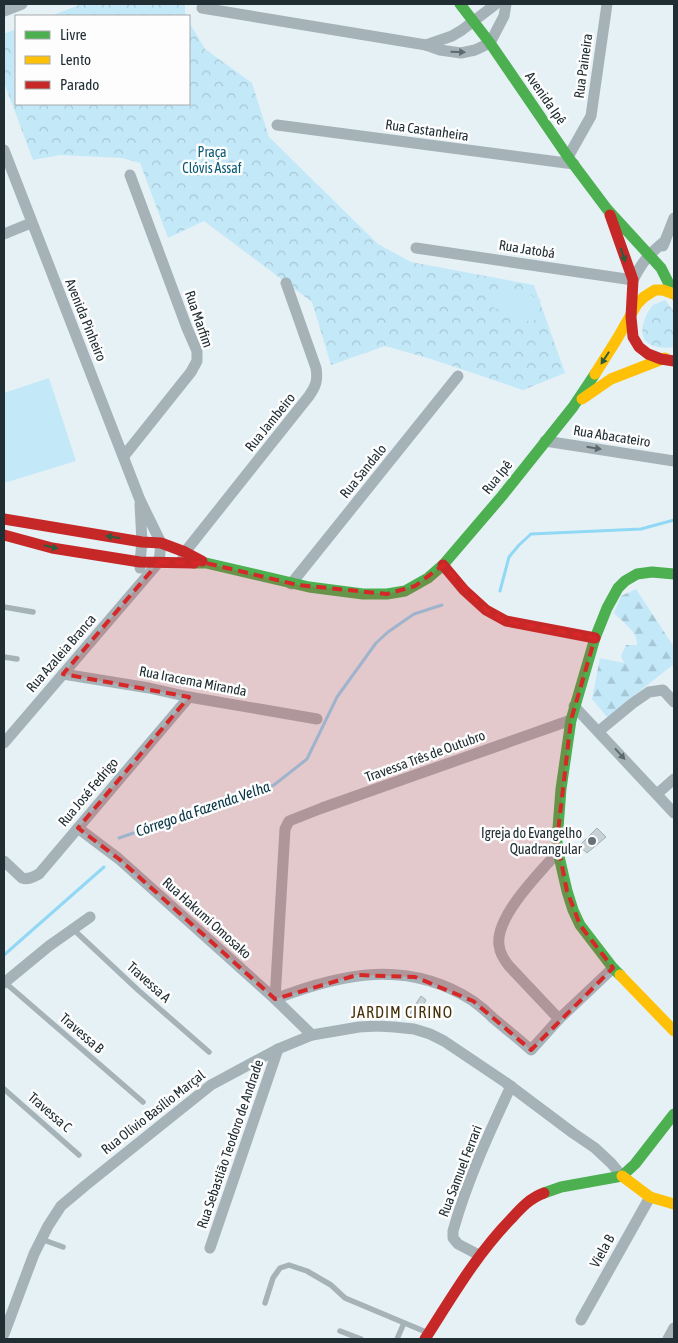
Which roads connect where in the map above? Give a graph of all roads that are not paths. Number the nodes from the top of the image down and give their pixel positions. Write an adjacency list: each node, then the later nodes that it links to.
1 (22, 4): 7 (street)
2 (460, 4): 8 (main road, Avenida Ipê)
3 (496, 4): 8 (street)
4 (506, 4): 9 (street)
5 (608, 4): 13 (street, Rua Paineira)
6 (202, 8): 10 (street)
7 (4, 11)
8 (473, 22): 9 (main road, Avenida Ipê); 10 (street)
9 (490, 44): 10 (street, one-way to 9); 13 (main road, Avenida Ipê)
10 (426, 45)
11 (277, 125): 13 (street, Rua Castanheira)
12 (4, 150): 17 (street, Avenida Pinheiro)
13 (571, 160): 15 (main road, Avenida Ipê)
14 (130, 175): 33 (street, Rua Marfim)
15 (607, 209): 21 (main road, Avenida Ipê); 23 (main road, Avenida Ipê, one-way to 23)
16 (674, 218): 19 (street)
17 (31, 223): 18 (street); 33 (street, Avenida Pinheiro)
18 (4, 234)
19 (665, 241): 21 (street); 22 (street)
20 (416, 248): 23 (street, Rua Jatobá)
21 (649, 254): 22 (main road, Avenida Ipê); 23 (street)
22 (660, 268): 25 (main road, Avenida Ipê)
23 (632, 280): 26 (main road, Avenida Ipê)
24 (286, 283): 40 (street, Rua Jambeiro)
25 (674, 294): 26 (main road, Rua Ipê)
26 (631, 317): 28 (main road, Avenida Ipê); 31 (main road, Rua Ipê, one-way to 31)
27 (674, 355): 28 (main road, Rua Ipê)
28 (661, 360): 29 (main road); 31 (main road, Rua Ipê)
29 (674, 361)
30 (458, 376): 46 (street, Rua Sandalo)
31 (572, 407): 32 (main road, Rua Ipê)
32 (546, 441): 34 (street, Rua Abacateiro, one-way to 34); 43 (main road, Rua Ipê)
33 (124, 456): 35 (street, Avenida Pinheiro)
34 (674, 460)
35 (140, 500): 38 (street, Avenida Pinheiro); 39 (street, Avenida Pinheiro)
36 (4, 519): 38 (main road, Rua Ipê, one-way to 36)
37 (4, 535): 41 (main road, one-way to 41)
38 (142, 542): 39 (main road, Rua Ipê); 41 (street, Avenida Pinheiro)
39 (161, 543): 40 (main road, Rua Ipê); 42 (street)
40 (183, 557): 42 (main road); 46 (main road, Rua Ipê)
41 (140, 562): 42 (main road); 45 (street)
42 (159, 562): 45 (street, Rua Azaleia Branca)
43 (443, 565): 46 (main road, Rua Ipê); 49 (main road)
44 (674, 574): 49 (main road)
45 (142, 582): 52 (street, Rua Azaleia Branca)
46 (291, 584)
47 (4, 607): 48 (lane)
48 (33, 612)
49 (595, 638): 55 (main road)
50 (4, 657): 51 (lane)
51 (17, 660)
52 (63, 674): 53 (street, Rua Iracema Miranda); 59 (street, Rua Azaleia Branca)
53 (189, 697): 56 (street, Rua Iracema Miranda); 63 (street, Rua José Fedrigo)
54 (674, 702): 58 (street)
55 (574, 706): 57 (main road); 58 (street)
56 (318, 719)
57 (571, 720): 64 (main road); 70 (street, Travessa Três de Outubro)
58 (599, 731): 61 (street, one-way to 61)
59 (4, 743)
60 (674, 779): 61 (street)
61 (657, 794): 62 (street)
62 (674, 813)
63 (78, 828): 65 (street, Rua José Fedrigo); 70 (street, Rua Hakumi Omosako)
64 (558, 852): 68 (main road); 71 (street)
65 (4, 861)
66 (90, 917): 67 (street)
67 (74, 930): 69 (street); 75 (lane, Travessa A)
68 (613, 968): 71 (street); 72 (main road)
69 (4, 982): 78 (lane, Travessa B)
70 (275, 999): 71 (street); 73 (street, Rua Hakumi Omosako)
71 (559, 1019)
72 (674, 1031)
73 (312, 1036): 74 (street, Rua Olívio Basílio Marçal); 76 (street, Rua Olívio Basílio Marçal)
74 (278, 1049): 84 (street, Rua Olívio Basílio Marçal); 86 (street, Rua Sebastião Teodoro de Andrade)
75 (209, 1052)
76 (511, 1086): 81 (street, Rua Olívio Basílio Marçal); 87 (street, Rua Samuel Ferrari)
77 (4, 1089): 80 (lane, Travessa C)
78 (142, 1102)
79 (674, 1114): 81 (main road)
80 (80, 1154)
81 (622, 1176): 82 (main road); 87 (main road)
82 (650, 1197): 83 (main road); 89 (street, Viela B)
83 (674, 1204)
84 (41, 1239): 85 (lane); 93 (street, Rua Olívio Basílio Marçal)
85 (63, 1247)
86 (210, 1248)
87 (479, 1254): 94 (main road)
88 (265, 1303): 90 (lane)
89 (581, 1320)
90 (404, 1324): 94 (lane); 96 (lane)
91 (674, 1328): 97 (street)
92 (340, 1331): 95 (lane)
93 (4, 1334)
94 (426, 1336)
95 (361, 1339)
96 (397, 1339)
97 (668, 1339)

